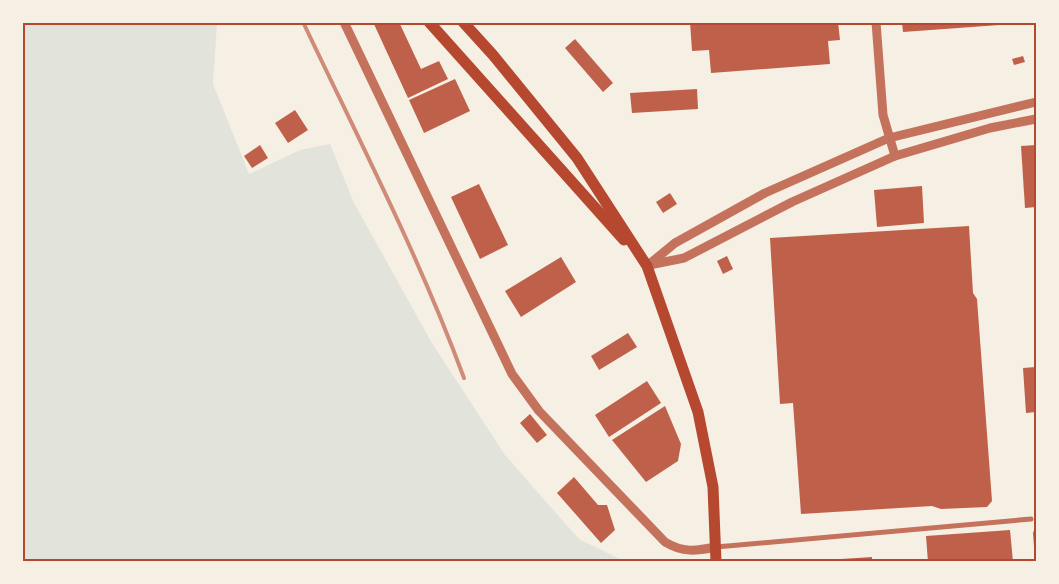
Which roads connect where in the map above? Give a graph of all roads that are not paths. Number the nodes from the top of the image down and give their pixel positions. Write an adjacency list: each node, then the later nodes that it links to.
1 (344, 22): 11 (street)
2 (428, 22): 9 (highway)
3 (463, 22): 9 (highway)
4 (876, 22): 7 (street)
5 (1036, 102): 7 (street)
6 (1036, 119): 8 (street)
7 (889, 138): 8 (street); 9 (street)
8 (895, 156): 9 (street)
9 (646, 266): 11 (highway)
10 (1031, 519): 11 (street)
11 (716, 547): 12 (highway)
12 (716, 562)

